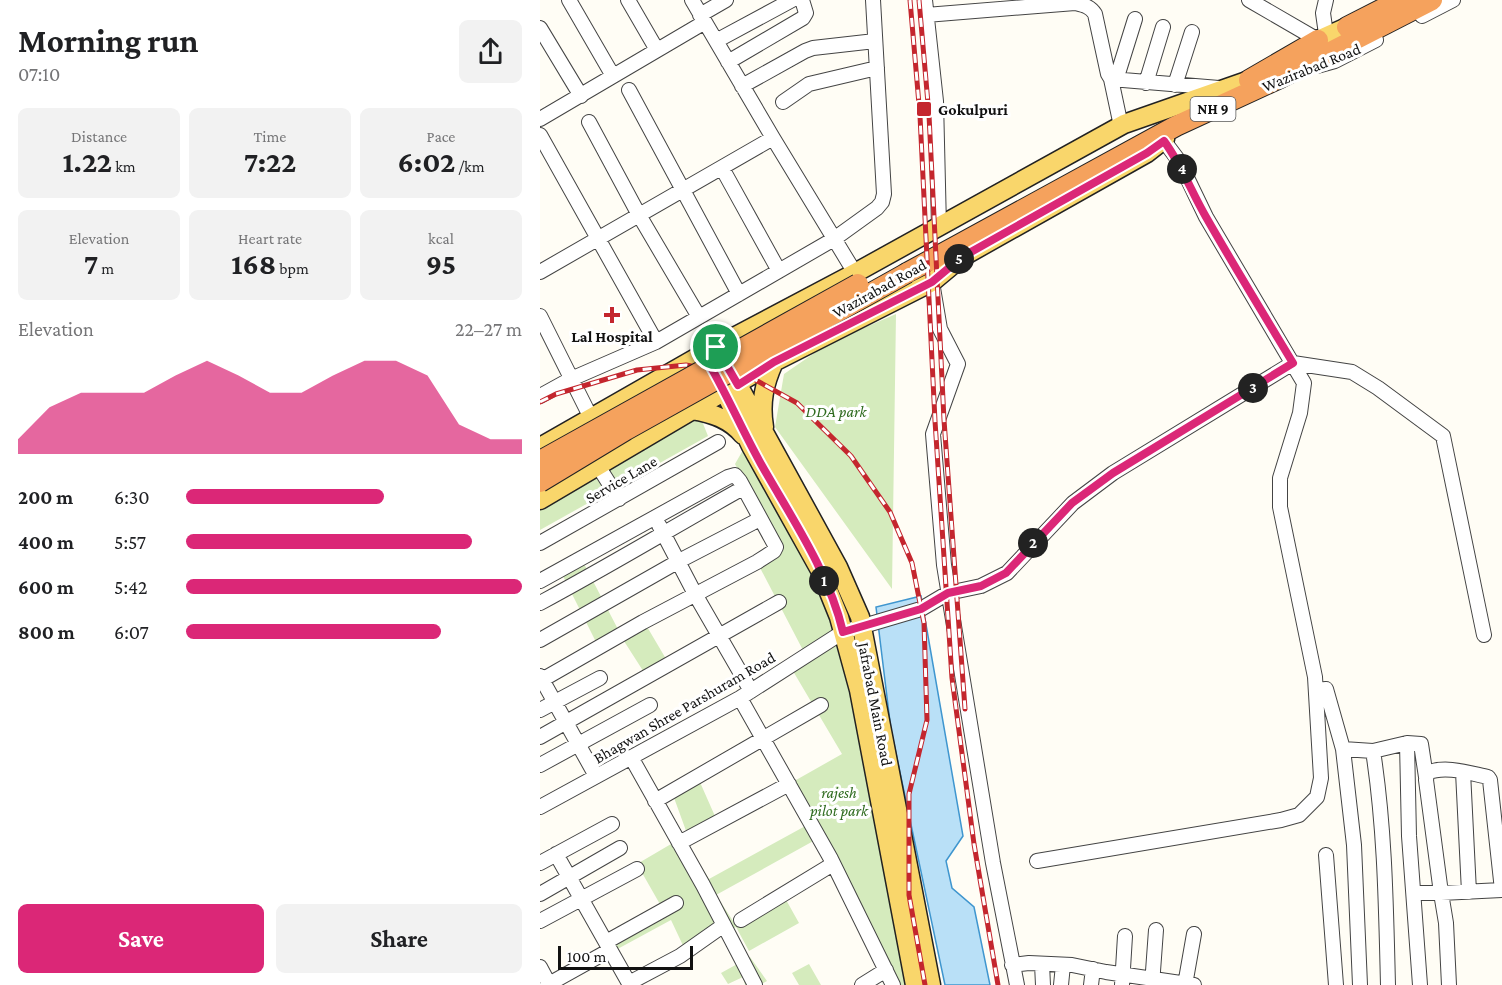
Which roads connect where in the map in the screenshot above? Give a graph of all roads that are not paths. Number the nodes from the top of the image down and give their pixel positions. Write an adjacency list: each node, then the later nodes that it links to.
1 (569, 0): 28 (street)
2 (628, 0): 25 (street)
3 (692, 0): 16 (street)
4 (726, 0): 16 (street)
5 (792, 0): 22 (street)
6 (802, 0): 26 (street)
7 (873, 0): 23 (street)
8 (925, 0): 15 (street)
9 (1249, 0): 24 (street)
10 (1326, 0): 24 (street)
11 (1380, 0): 24 (street, Wazirabad Road)
12 (1401, 0): 19 (highway, NH 9)
13 (1432, 0): 24 (highway, NH 9)
14 (1453, 0): 29 (street, Wazirabad Road)
15 (926, 15): 30 (street); 48 (street)
16 (703, 19): 22 (street); 25 (street)
17 (1135, 19): 30 (street)
18 (1163, 27): 32 (street)
19 (1347, 27): 24 (main road, NH 9)
20 (540, 28): 37 (street)
21 (1192, 32): 33 (street)
22 (716, 41): 26 (street)
23 (875, 42): 27 (street); 34 (street)
24 (1323, 43): 29 (highway, NH 9); 31 (highway, Wazirabad Road / NH 9)
25 (657, 50): 28 (street)
26 (728, 62): 34 (street)
27 (877, 68): 38 (street); 50 (street)
28 (613, 76): 37 (street)
29 (1280, 78): 43 (highway, Wazirabad Road / NH 9)
30 (1113, 80): 32 (street); 41 (street)
31 (1247, 81): 35 (main road); 43 (highway, Wazirabad Road / NH 9)
32 (1146, 83): 33 (street)
33 (1175, 85): 35 (street)
34 (742, 86): 44 (street)
35 (1225, 89): 41 (main road)
36 (629, 90): 46 (street)
37 (581, 96): 39 (street)
38 (783, 102)
39 (540, 119)
40 (589, 122): 47 (street)
41 (1121, 126): 48 (main road)
42 (540, 135): 49 (street)
43 (1157, 136): 54 (main road); 61 (street); 71 (highway, Wazirabad Road / NH 9, bridge); 74 (highway, Wazirabad Road / NH 9, bridge)
44 (773, 138): 45 (street); 50 (street)
45 (722, 168): 46 (street); 51 (street)
46 (683, 190): 47 (street); 55 (street)
47 (639, 215): 49 (street); 57 (street)
48 (939, 227): 53 (main road)
49 (598, 238): 52 (street); 58 (street)
50 (834, 239): 51 (street); 53 (street)
51 (779, 271): 55 (street)
52 (540, 272)
53 (855, 273): 59 (main road)
54 (925, 286): 60 (main road); 84 (street)
55 (739, 294): 57 (street)
56 (540, 315): 62 (street)
57 (699, 317): 58 (street)
58 (656, 342): 62 (street)
59 (710, 351): 63 (main road, Jafrabad Main Road); 66 (main road)
60 (774, 362): 63 (main road); 69 (main road)
61 (1293, 363): 84 (street, Bhagwan Shree Parshuram Road); 91 (street); 95 (street)
62 (571, 379): 64 (street); 66 (street)
63 (732, 388): 65 (main road); 69 (main road, Jafrabad Main Road)
64 (540, 396)
65 (692, 410): 69 (main road); 72 (main road)
66 (591, 418): 67 (main road)
67 (561, 435): 70 (main road); 73 (main road)
68 (718, 442): 76 (street, Service Lane)
69 (760, 443): 88 (main road, Jafrabad Main Road); 89 (main road, Jafrabad Main Road)
70 (540, 447)
71 (540, 461)
72 (598, 466): 73 (main road); 76 (street)
73 (581, 476): 77 (main road)
74 (540, 482)
75 (743, 488): 78 (street); 79 (street); 80 (street)
76 (619, 499): 81 (street, Service Lane)
77 (540, 500)
78 (655, 518): 80 (street); 83 (street)
79 (760, 519): 82 (street); 85 (street)
80 (663, 533): 82 (street); 87 (street)
81 (540, 543)
82 (679, 561): 85 (street); 92 (street)
83 (540, 581)
84 (948, 593): 88 (street, Bhagwan Shree Parshuram Road); 141 (street)
85 (695, 594): 90 (street); 94 (street)
86 (779, 602): 90 (street)
87 (540, 603)
88 (861, 627): 89 (street, Bhagwan Shree Parshuram Road); 154 (main road, Jafrabad Main Road)
89 (843, 632): 96 (street, Bhagwan Shree Parshuram Road); 153 (main road, Jafrabad Main Road)
90 (720, 635): 96 (street); 101 (street)
91 (1484, 635)
92 (540, 640)
93 (600, 678): 97 (street)
94 (541, 679): 97 (street)
95 (1316, 690): 106 (street); 121 (street)
96 (746, 694): 103 (street); 108 (street, Bhagwan Shree Parshuram Road)
97 (556, 702): 100 (street); 101 (street)
98 (651, 705): 105 (street)
99 (821, 705): 103 (street)
100 (540, 710)
101 (567, 722): 102 (street); 105 (street)
102 (540, 737)
103 (764, 740): 113 (street); 114 (street)
104 (1407, 743): 107 (street); 112 (street); 128 (street)
105 (579, 744): 109 (street); 111 (street)
106 (1343, 749): 107 (street); 161 (street)
107 (1372, 751): 162 (street)
108 (631, 757): 111 (street, Bhagwan Shree Parshuram Road); 114 (street)
109 (540, 765)
110 (1463, 772): 112 (street); 126 (street); 127 (street)
111 (596, 776): 115 (street, Bhagwan Shree Parshuram Road)
112 (1426, 777): 129 (street)
113 (789, 784): 117 (street); 123 (street)
114 (655, 801): 117 (street)
115 (540, 807)
116 (612, 824): 119 (street)
117 (679, 843): 135 (street)
118 (620, 848): 125 (street)
119 (556, 854): 122 (street); 125 (street)
120 (1326, 855): 160 (street)
121 (1037, 861)
122 (540, 863)
123 (833, 864): 133 (street); 145 (street)
124 (637, 869): 131 (street)
125 (569, 878): 130 (street); 131 (street)
126 (1502, 890): 127 (street)
127 (1469, 892): 129 (street)
128 (1414, 893): 129 (street); 163 (street)
129 (1441, 893): 164 (street)
130 (540, 894)
131 (581, 899): 134 (street); 139 (street)
132 (676, 903): 139 (street)
133 (741, 920)
134 (540, 921)
135 (724, 925): 149 (street); 150 (street)
136 (1156, 930): 147 (street)
137 (1194, 934): 159 (street)
138 (1125, 936): 146 (street)
139 (608, 946): 148 (street); 149 (street)
140 (1042, 964): 141 (street); 142 (street); 156 (street)
141 (1012, 965): 155 (street)
142 (1063, 965): 144 (street); 157 (street)
143 (540, 968): 148 (street)
144 (1093, 969): 146 (street); 158 (street)
145 (886, 970): 151 (street); 152 (street)
146 (1123, 979): 147 (street)
147 (1153, 982): 159 (street)
148 (548, 984)
149 (629, 984)
150 (755, 985)
151 (862, 985)
152 (893, 985)
153 (915, 985)
154 (931, 985)
155 (1017, 985)
156 (1042, 985)
157 (1061, 985)
158 (1091, 985)
159 (1188, 985)
160 (1336, 985)
161 (1360, 985)
162 (1388, 985)
163 (1420, 985)
164 (1449, 985)

